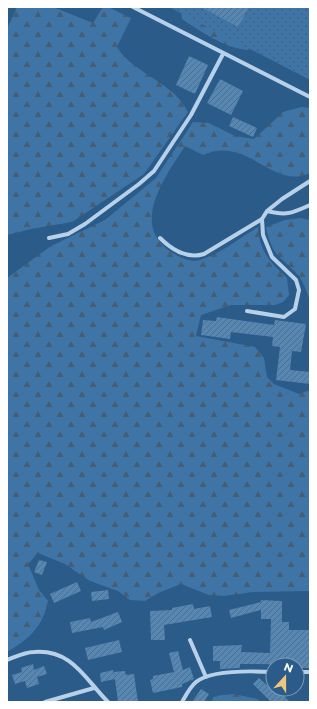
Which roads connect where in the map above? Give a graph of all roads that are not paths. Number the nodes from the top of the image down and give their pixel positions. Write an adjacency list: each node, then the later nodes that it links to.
1 (133, 7): 2 (street)
2 (223, 54): 3 (street); 8 (street)
3 (310, 97)
4 (310, 181): 6 (street)
5 (310, 205): 6 (street)
6 (267, 212): 7 (street)
7 (262, 219): 9 (street); 10 (street)
8 (49, 238)
9 (160, 238)
10 (247, 311)
11 (190, 640): 14 (street)
12 (7, 660): 15 (street)
13 (265, 672): 14 (street)
14 (206, 677): 18 (street)
15 (94, 688): 16 (street); 17 (street)
16 (45, 702)
17 (108, 702)
18 (182, 702)

